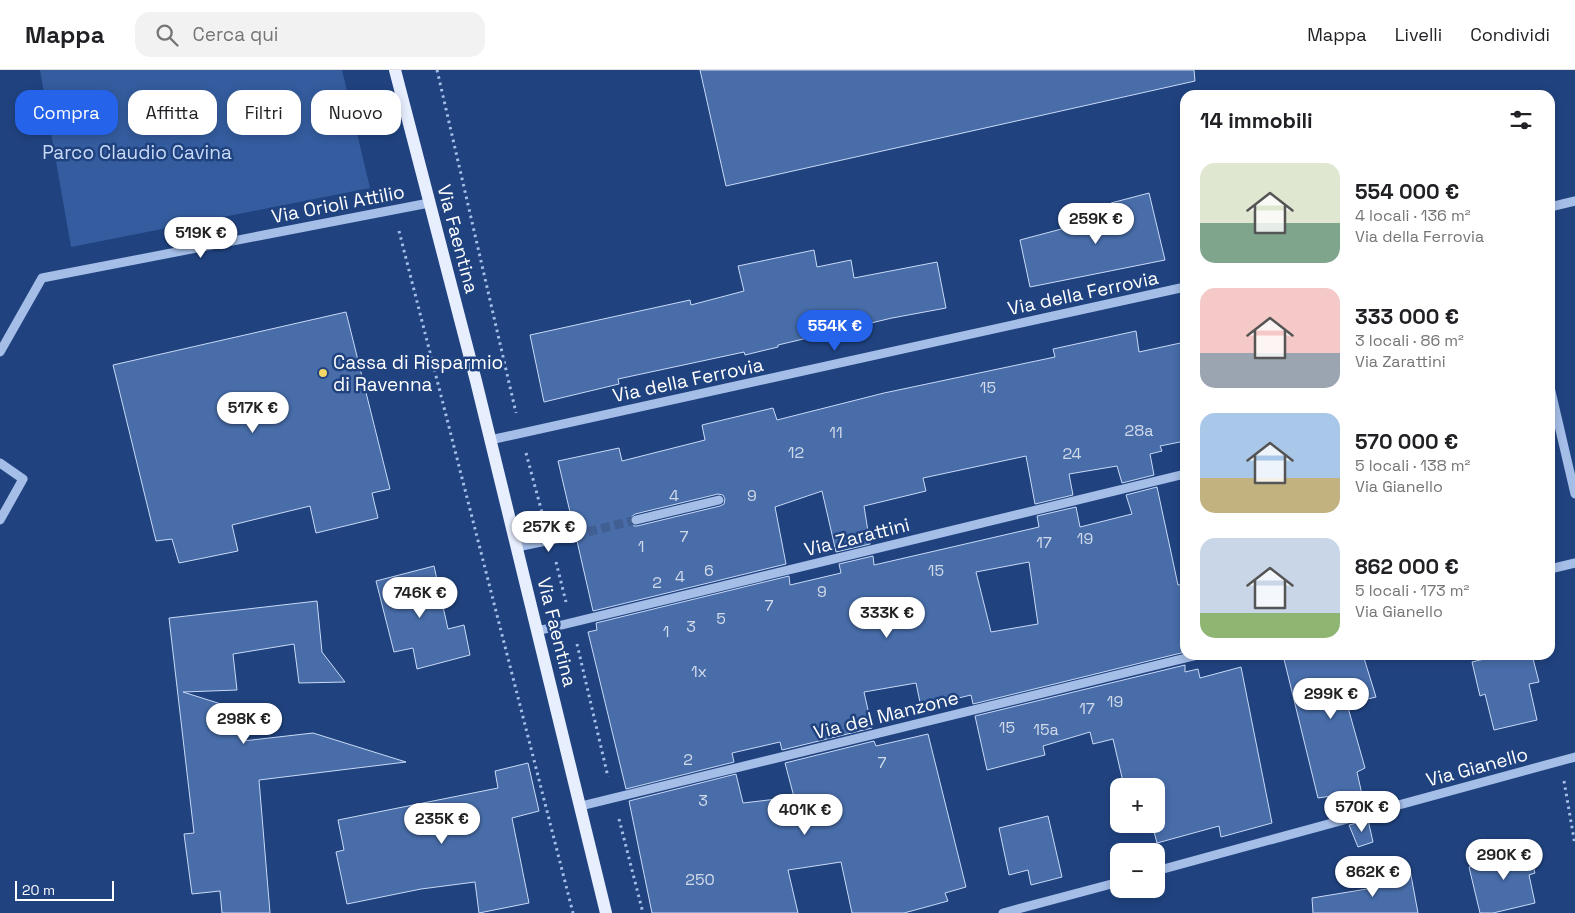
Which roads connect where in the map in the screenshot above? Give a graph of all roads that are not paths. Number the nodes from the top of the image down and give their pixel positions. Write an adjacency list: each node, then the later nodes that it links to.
1 (395, 70): 3 (main road, Via Faentina)
2 (1575, 201): 4 (street)
3 (429, 203): 6 (street, Via Orioli Attilio); 8 (main road, Via Faentina)
4 (1555, 205)
5 (1180, 288): 8 (street, Via della Ferrovia)
6 (0, 352)
7 (1555, 408): 11 (street)
8 (490, 440): 16 (main road, Via Faentina)
9 (0, 463): 13 (street)
10 (1180, 475): 19 (street, Via Zarattini)
11 (1575, 494)
12 (719, 500): 14 (street)
13 (0, 520)
14 (636, 520)
15 (575, 535): 16 (street)
16 (517, 547): 19 (main road, Via Faentina)
17 (1575, 563): 18 (street)
18 (1555, 568)
19 (537, 631): 22 (main road, Via Faentina)
20 (1180, 659): 22 (street, Via del Manzone)
21 (1575, 757): 23 (street, Via Gianello)
22 (581, 806): 26 (main road, Via Faentina)
23 (1165, 869)
24 (1110, 884): 25 (street)
25 (1007, 912)
26 (606, 913)

